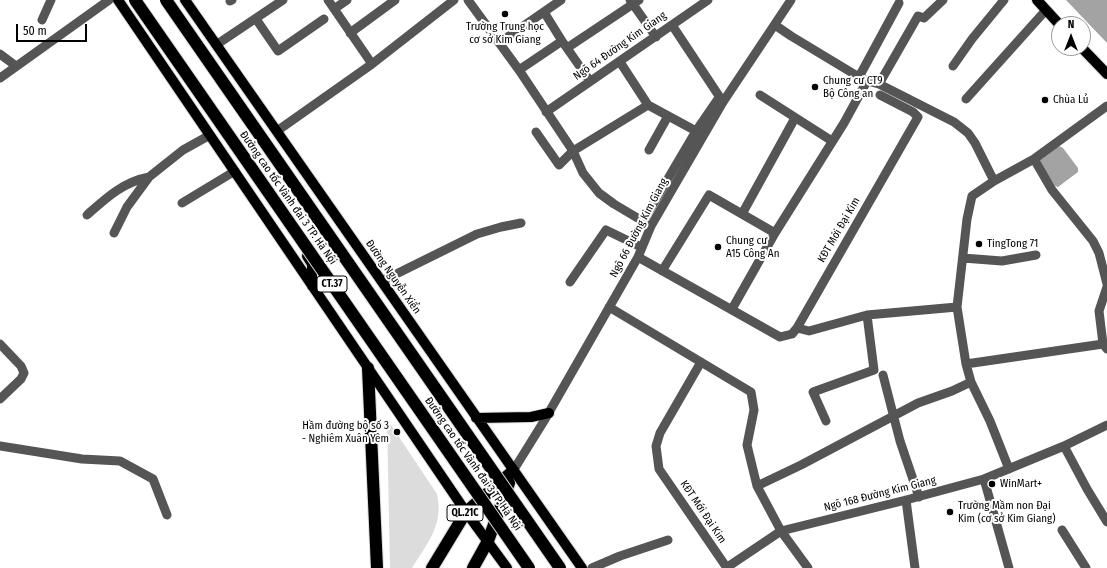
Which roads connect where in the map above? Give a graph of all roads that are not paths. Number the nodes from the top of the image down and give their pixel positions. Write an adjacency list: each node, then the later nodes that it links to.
1 (50, 0): 27 (street)
2 (109, 0): 40 (street)
3 (118, 0): 61 (main road)
4 (132, 0): 85 (main road)
5 (135, 0): 125 (highway, Đường cao tốc Vành đai 3 TP. Hà Nội / CT.37, bridge)
6 (166, 0): 126 (highway, Đường cao tốc Vành đai 3 TP. Hà Nội / CT.37, bridge)
7 (186, 0): 35 (main road, Đường Nguyễn Xiển)
8 (283, 0): 28 (street)
9 (328, 0): 22 (street)
10 (347, 0): 22 (street)
11 (395, 0): 31 (street)
12 (454, 0): 39 (street)
13 (468, 0): 33 (street)
14 (561, 0): 24 (street)
15 (708, 0): 29 (street, Ngõ 64 Đường Kim Giang)
16 (791, 0): 30 (street, Ngõ 66 Đường Kim Giang)
17 (943, 0): 48 (street)
18 (1004, 0): 41 (street)
19 (1037, 0): 23 (main road)
20 (634, 1): 32 (street); 34 (street)
21 (899, 3): 45 (street)
22 (334, 9): 31 (street)
23 (1046, 10): 25 (main road); 51 (street)
24 (544, 12): 33 (street); 34 (street)
25 (1052, 16)
26 (324, 18): 28 (street)
27 (42, 20)
28 (256, 20): 35 (street)
29 (672, 25): 32 (street, Ngõ 64 Đường Kim Giang); 52 (street)
30 (775, 25): 45 (street); 52 (street, Ngõ 66 Đường Kim Giang)
31 (350, 33): 39 (street)
32 (656, 37): 38 (street, Ngõ 64 Đường Kim Giang)
33 (499, 43): 42 (street)
34 (565, 44): 42 (street); 46 (street)
35 (216, 45): 58 (main road, Đường Nguyễn Xiển)
36 (0, 54): 40 (street)
37 (1090, 56): 43 (main road)
38 (620, 62): 46 (street, Ngõ 64 Đường Kim Giang); 53 (street)
39 (372, 64): 58 (street)
40 (16, 66): 44 (street)
41 (953, 66)
42 (519, 70): 55 (street)
43 (1107, 74)
44 (0, 78)
45 (863, 79): 48 (street); 62 (street)
46 (590, 81): 55 (street, Ngõ 64 Đường Kim Giang)
47 (728, 84): 52 (street)
48 (879, 84): 68 (street)
49 (760, 95): 57 (street)
50 (880, 95): 92 (street, KĐT Mới Đại Kim)
51 (966, 99)
52 (721, 100): 60 (street); 74 (street, Ngõ 66 Đường Kim Giang)
53 (648, 105): 56 (street); 64 (street)
54 (1107, 106): 65 (street)
55 (546, 112): 64 (street)
56 (668, 116): 60 (street); 63 (street)
57 (795, 118): 62 (street); 70 (street)
58 (277, 131): 82 (main road, Đường Nguyễn Xiển)
59 (536, 132): 64 (street)
60 (696, 132): 72 (street)
61 (210, 135): 66 (main road); 67 (street)
62 (832, 142): 76 (street)
63 (649, 150)
64 (574, 151): 72 (street)
65 (1034, 159): 68 (street); 84 (street)
66 (235, 171): 69 (street); 85 (main road)
67 (149, 177): 71 (street); 75 (street)
68 (994, 181): 80 (street)
69 (182, 203)
70 (742, 214): 76 (street); 81 (street)
71 (87, 215)
72 (643, 221): 74 (street)
73 (521, 223): 82 (street)
74 (651, 226): 77 (street, Ngõ 66 Đường Kim Giang)
75 (114, 233)
76 (775, 233): 90 (street)
77 (641, 247): 79 (street, Ngõ 66 Đường Kim Giang); 83 (street)
78 (1036, 255): 80 (street)
79 (638, 257): 81 (street); 88 (street, Ngõ 66 Đường Kim Giang)
80 (963, 258): 87 (street)
81 (662, 271): 90 (street)
82 (382, 281): 103 (main road, Đường Nguyễn Xiển)
83 (570, 282)
84 (1107, 284)
85 (312, 286): 97 (main road)
86 (1107, 288): 89 (street)
87 (957, 307): 91 (street); 96 (street)
88 (609, 308): 95 (street); 101 (street, Ngõ 66 Đường Kim Giang)
89 (1103, 308): 94 (street)
90 (732, 309): 92 (street)
91 (867, 315): 92 (street); 104 (street)
92 (798, 328)
93 (0, 344): 100 (street)
94 (1105, 346): 96 (street)
95 (701, 362): 111 (street); 129 (street, KĐT Mới Đại Kim)
96 (966, 364): 99 (street)
97 (368, 368): 114 (main road); 121 (highway)
98 (882, 375): 102 (street)
99 (971, 382): 102 (street); 108 (street)
100 (0, 399)
101 (549, 413): 103 (main road); 109 (street, Ngõ 66 Đường Kim Giang)
102 (893, 415): 111 (street); 112 (street)
103 (476, 418): 109 (main road, Đường Nguyễn Xiển)
104 (826, 421)
105 (1107, 424): 107 (street, Ngõ 168 Đường Kim Giang)
106 (0, 446): 115 (street)
107 (1064, 446): 108 (street, Ngõ 168 Đường Kim Giang); 116 (street)
108 (1009, 469): 110 (street, Ngõ 168 Đường Kim Giang)
109 (514, 471): 114 (highway, QL.21C); 120 (highway, QL.21C); 127 (main road, Đường Nguyễn Xiển)
110 (984, 479): 112 (street, Ngõ 168 Đường Kim Giang); 132 (street)
111 (757, 486): 117 (street)
112 (919, 496): 113 (street, Ngõ 168 Đường Kim Giang)
113 (906, 500): 117 (street, Ngõ 168 Đường Kim Giang); 131 (street)
114 (466, 512): 120 (main road); 122 (highway, QL.21C)
115 (167, 516)
116 (1107, 522)
117 (782, 530): 129 (street, KĐT Mới Đại Kim); 130 (street)
118 (1062, 530): 133 (street)
119 (668, 540): 128 (street)
120 (488, 542): 123 (highway, QL.21C); 124 (main road)
121 (377, 568)
122 (432, 568)
123 (473, 568)
124 (507, 568)
125 (529, 568)
126 (560, 568)
127 (582, 568)
128 (592, 568)
129 (726, 568)
130 (808, 568)
131 (915, 568)
132 (1009, 568)
133 (1086, 568)

